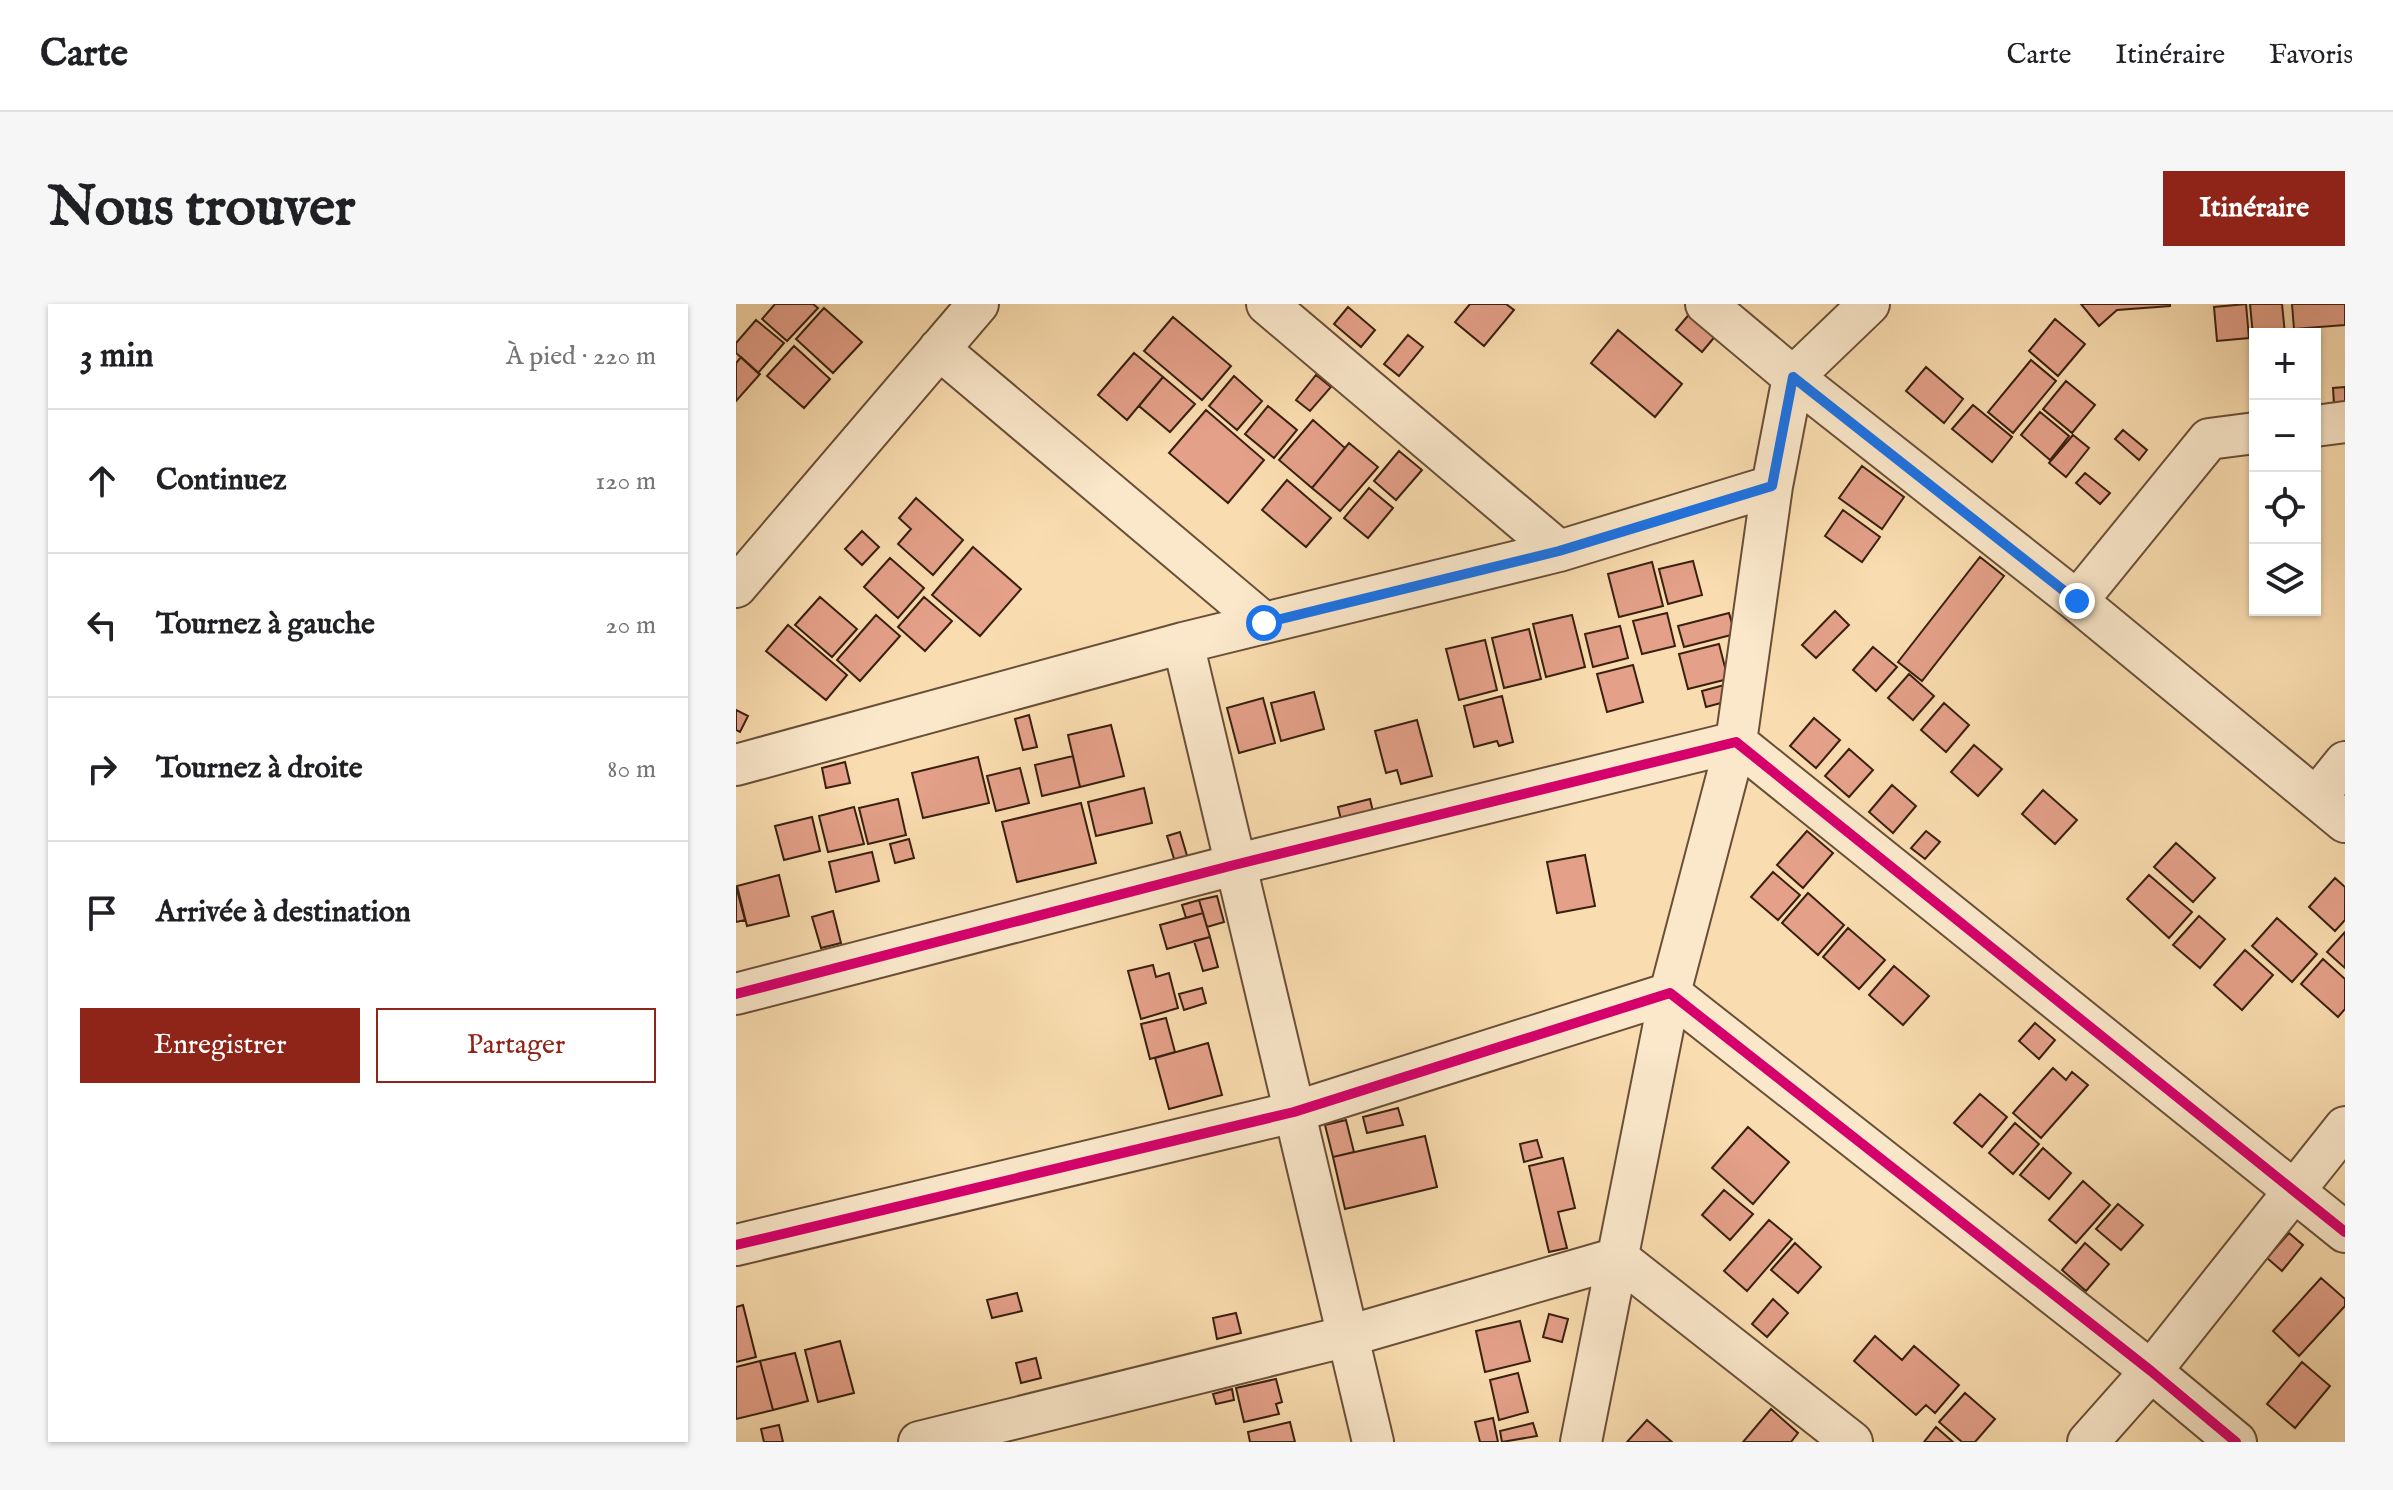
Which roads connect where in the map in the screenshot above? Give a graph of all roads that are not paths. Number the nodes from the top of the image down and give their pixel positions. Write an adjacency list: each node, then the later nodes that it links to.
1 (978, 304): 5 (street)
2 (1267, 304): 11 (street)
3 (1706, 304): 6 (street)
4 (1869, 304): 6 (street)
5 (939, 349): 12 (street); 14 (street)
6 (1793, 377): 10 (street); 13 (street)
7 (2345, 422): 8 (street)
8 (2321, 425)
9 (2249, 434): 13 (street)
10 (1772, 486): 11 (street); 16 (street)
11 (1559, 551): 14 (street)
12 (736, 587)
13 (2077, 601): 19 (street)
14 (1264, 623): 15 (street)
15 (1183, 643): 18 (street); 20 (street)
16 (1736, 742): 20 (street); 21 (street); 25 (street)
17 (2345, 762): 19 (street)
18 (736, 765)
19 (2330, 810)
20 (1234, 865): 22 (street); 23 (street)
21 (1670, 993): 23 (street); 28 (street); 30 (street)
22 (736, 994)
23 (1294, 1112): 27 (street); 29 (street)
24 (2345, 1127): 25 (street)
25 (2295, 1190): 26 (street); 30 (street)
26 (2345, 1232)
27 (736, 1245)
28 (1618, 1258): 29 (street); 33 (street); 34 (street)
29 (1348, 1336): 31 (street); 32 (street)
30 (2151, 1371): 35 (street); 36 (street)
31 (919, 1442)
32 (1373, 1442)
33 (1581, 1442)
34 (1852, 1442)
35 (2088, 1442)
36 (2236, 1442)

